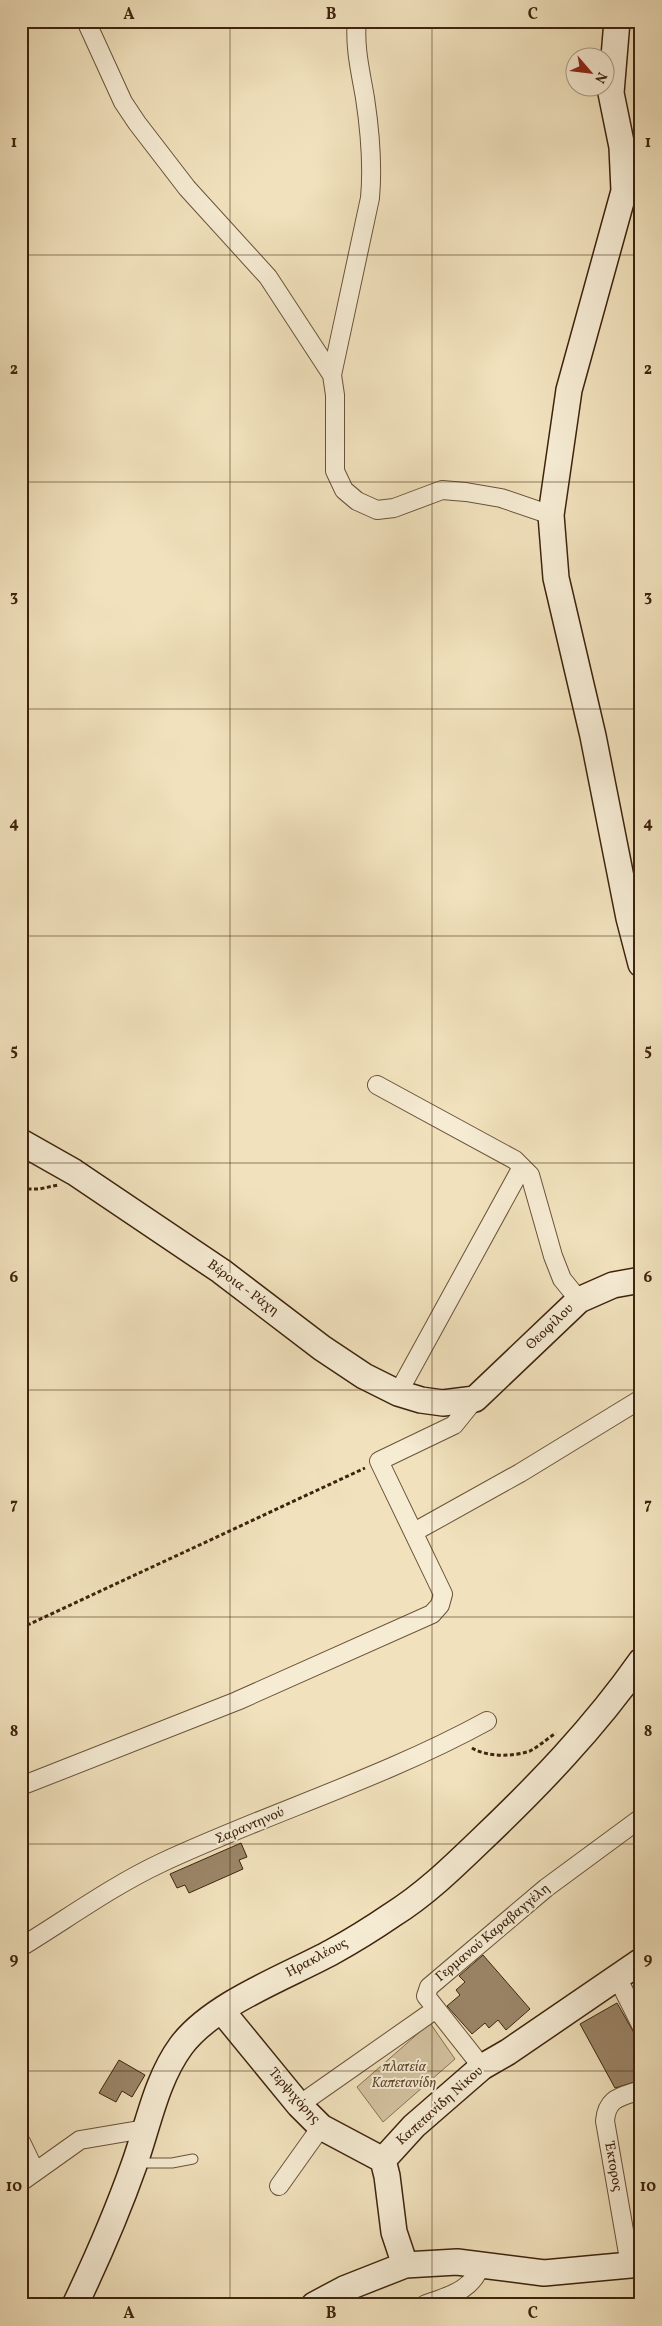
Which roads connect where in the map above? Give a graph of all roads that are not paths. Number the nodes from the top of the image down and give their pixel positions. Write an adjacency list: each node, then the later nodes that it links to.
1 (86, 21): 4 (street)
2 (357, 21): 4 (street)
3 (617, 21): 5 (street)
4 (332, 375): 5 (street)
5 (551, 515): 6 (street)
6 (641, 964)
7 (377, 1085): 9 (street)
8 (21, 1142): 12 (street, Βέροια - Ράχη)
9 (522, 1167): 11 (street); 12 (street)
10 (641, 1280): 11 (street, Θεοφίλου)
11 (579, 1300): 13 (street, Θεοφίλου)
12 (398, 1393): 13 (street, Βέροια - Ράχη)
13 (475, 1399): 15 (street)
14 (641, 1399): 15 (street)
15 (414, 1532): 18 (street)
16 (641, 1661): 24 (street, Ηρακλέους)
17 (487, 1721): 20 (street, Σαραντηνού)
18 (21, 1786)
19 (641, 1818): 23 (street, Γερμανού Καραβαγγέλη)
20 (21, 1947)
21 (641, 1961): 22 (street, Καπετανίδη Νίκου)
22 (617, 1977): 25 (street); 26 (street, Καπετανίδη Νίκου)
23 (436, 2009): 26 (street); 28 (street)
24 (222, 2011): 28 (street, Τερψιχόρης); 30 (street, Ηρακλέους)
25 (641, 2025)
26 (482, 2067): 33 (street, Καπετανίδη Νίκου)
27 (641, 2090): 39 (street, Έκτορος)
28 (299, 2105): 29 (street, Τερψιχόρης)
29 (322, 2127): 33 (street, Τερψιχόρης); 37 (street)
30 (145, 2129): 34 (street, Ηρακλέους); 35 (street)
31 (21, 2142): 35 (street)
32 (193, 2159): 34 (lane)
33 (382, 2160): 40 (street)
34 (135, 2163): 42 (street, Ηρακλέους)
35 (35, 2171): 36 (street)
36 (21, 2182)
37 (279, 2186)
38 (481, 2264): 39 (street); 40 (street); 43 (street)
39 (635, 2264)
40 (405, 2265): 41 (street)
41 (318, 2303)
42 (75, 2305)
43 (424, 2305)

